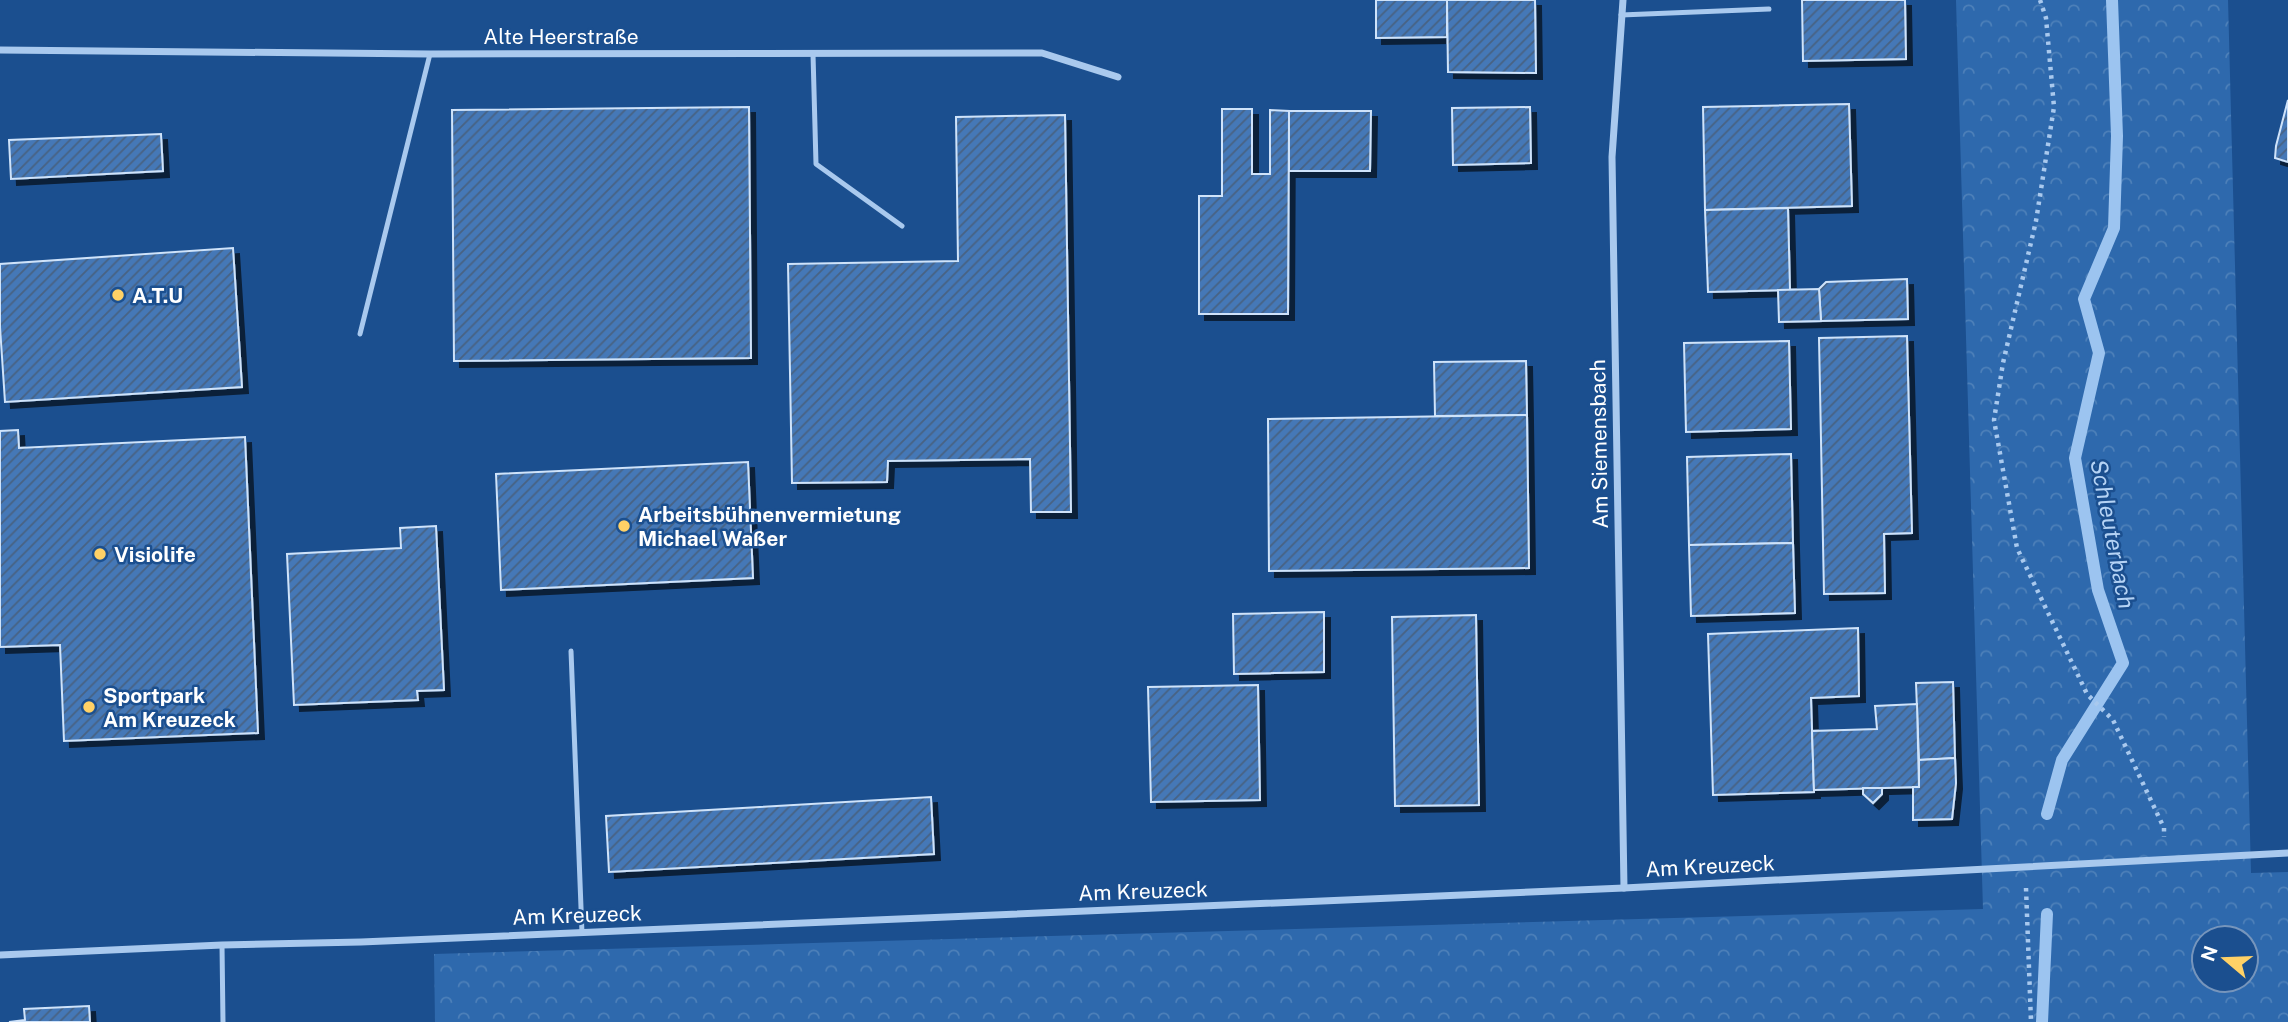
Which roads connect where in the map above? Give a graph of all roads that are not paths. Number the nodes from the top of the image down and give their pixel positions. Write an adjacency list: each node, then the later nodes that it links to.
1 (1623, 0): 3 (street, Am Siemensbach)
2 (1769, 9): 3 (lane)
3 (1621, 15): 12 (street, Am Siemensbach)
4 (0, 50): 5 (street, Alte Heerstraße)
5 (430, 54): 6 (street, Alte Heerstraße); 9 (lane)
6 (813, 54): 7 (street, Alte Heerstraße); 8 (lane)
7 (1118, 77)
8 (902, 226)
9 (360, 334)
10 (571, 651): 13 (lane)
11 (2288, 853): 12 (street, Am Kreuzeck)
12 (1624, 888): 13 (street, Am Kreuzeck)
13 (582, 933): 14 (street, Am Kreuzeck)
14 (222, 945): 15 (street, Am Kreuzeck); 16 (lane)
15 (0, 955)
16 (223, 1022)

